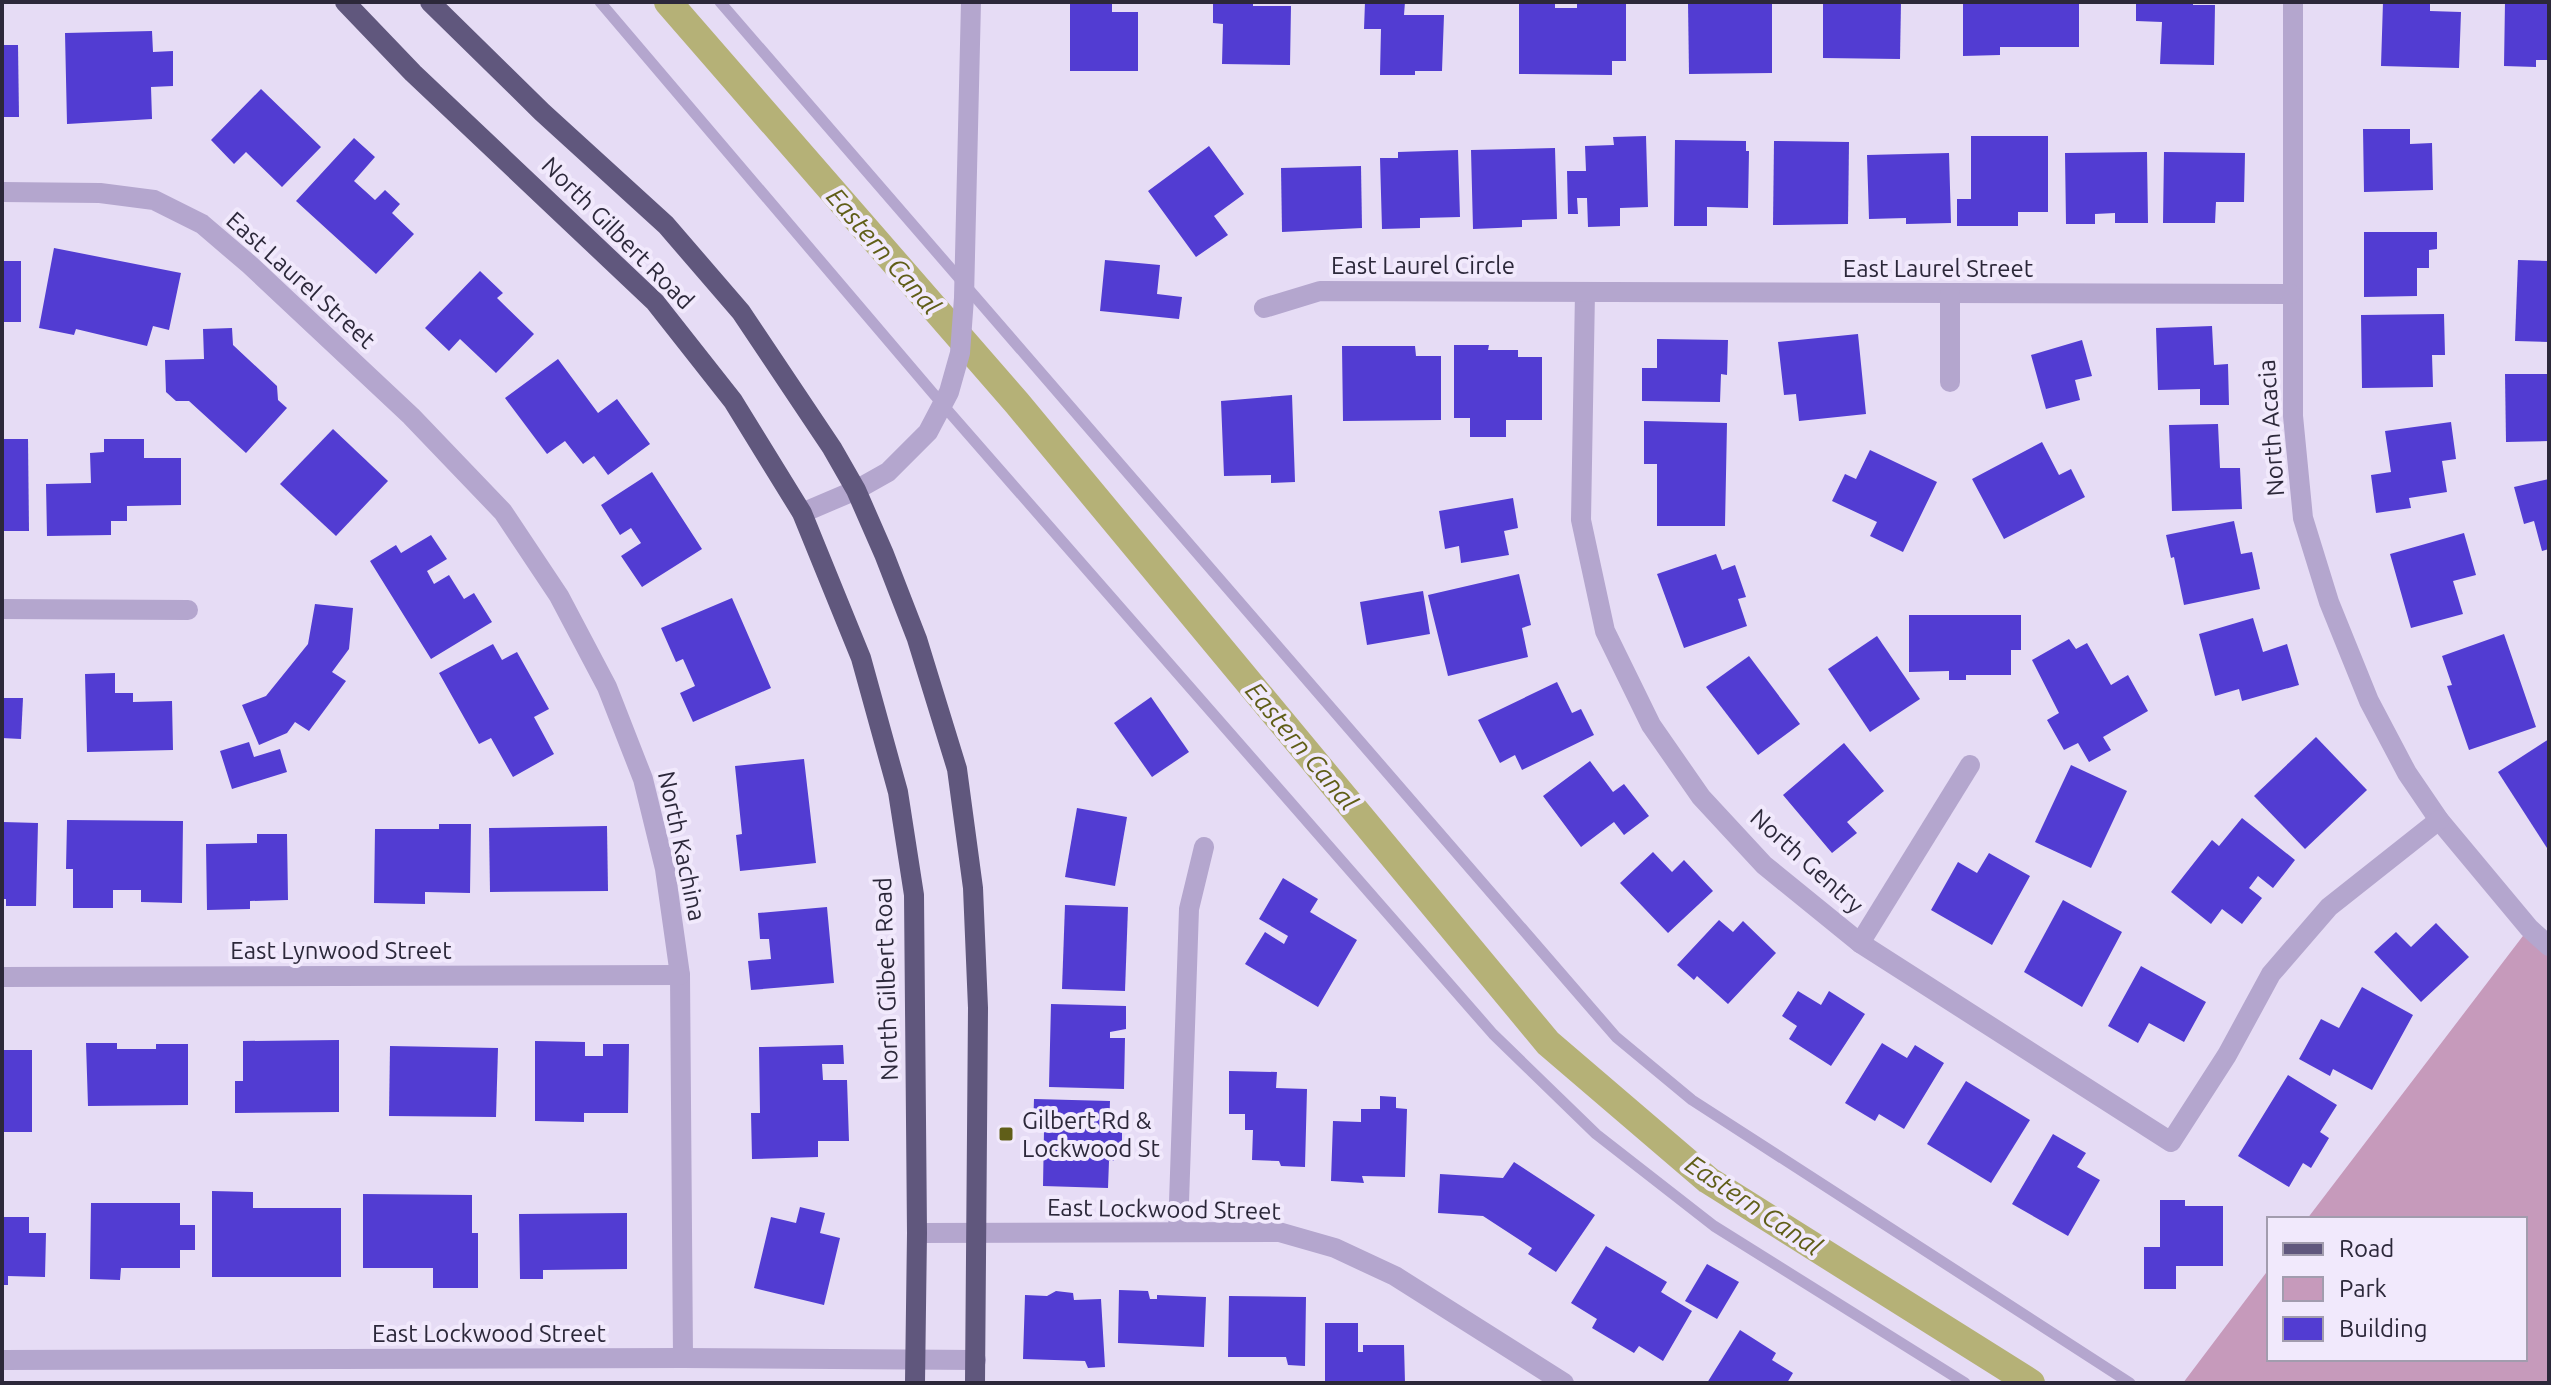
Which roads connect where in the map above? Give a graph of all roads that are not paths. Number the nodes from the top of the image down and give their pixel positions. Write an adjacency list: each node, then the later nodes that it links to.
1 (345, 2): 17 (main road, North Gilbert Road)
2 (430, 2): 16 (main road, North Gilbert Road)
3 (600, 2): 14 (lane)
4 (720, 2): 8 (lane)
5 (971, 2): 8 (street)
6 (2293, 2): 11 (street, North Acacia)
7 (2, 192): 15 (street, East Laurel Street)
8 (964, 291): 14 (street); 38 (lane)
9 (1585, 292): 10 (street, East Laurel Street); 12 (street, East Laurel Circle); 24 (street, North Gentry)
10 (1950, 294): 11 (street, East Laurel Street); 13 (street)
11 (2291, 294): 21 (street, North Acacia)
12 (1264, 308)
13 (1950, 382)
14 (946, 398): 16 (street); 37 (lane)
15 (411, 416): 25 (street, North Kachina)
16 (856, 490): 17 (street); 29 (main road, North Gilbert Road)
17 (802, 513): 28 (main road, North Gilbert Road)
18 (2, 609): 19 (street)
19 (188, 610)
20 (1970, 765): 24 (street)
21 (2439, 820): 23 (street, North Acacia); 24 (street, North Gentry)
22 (1204, 847): 27 (street)
23 (2546, 939)
24 (1860, 943)
25 (680, 975): 26 (street, East Lynwood Street); 30 (street, North Kachina)
26 (2, 977)
27 (1178, 1232): 29 (street, East Lockwood Street); 36 (street, East Lockwood Street)
28 (917, 1233): 29 (street, East Lockwood Street); 32 (main road, North Gilbert Road)
29 (976, 1234): 33 (main road, North Gilbert Road)
30 (683, 1358): 31 (street, East Lockwood Street); 32 (street, East Lockwood Street)
31 (2, 1360)
32 (915, 1360): 33 (street, East Lockwood Street); 34 (main road, North Gilbert Road)
33 (976, 1360): 35 (main road, North Gilbert Road)
34 (915, 1383)
35 (975, 1383)
36 (1564, 1383)
37 (1965, 1383)
38 (2130, 1383)

